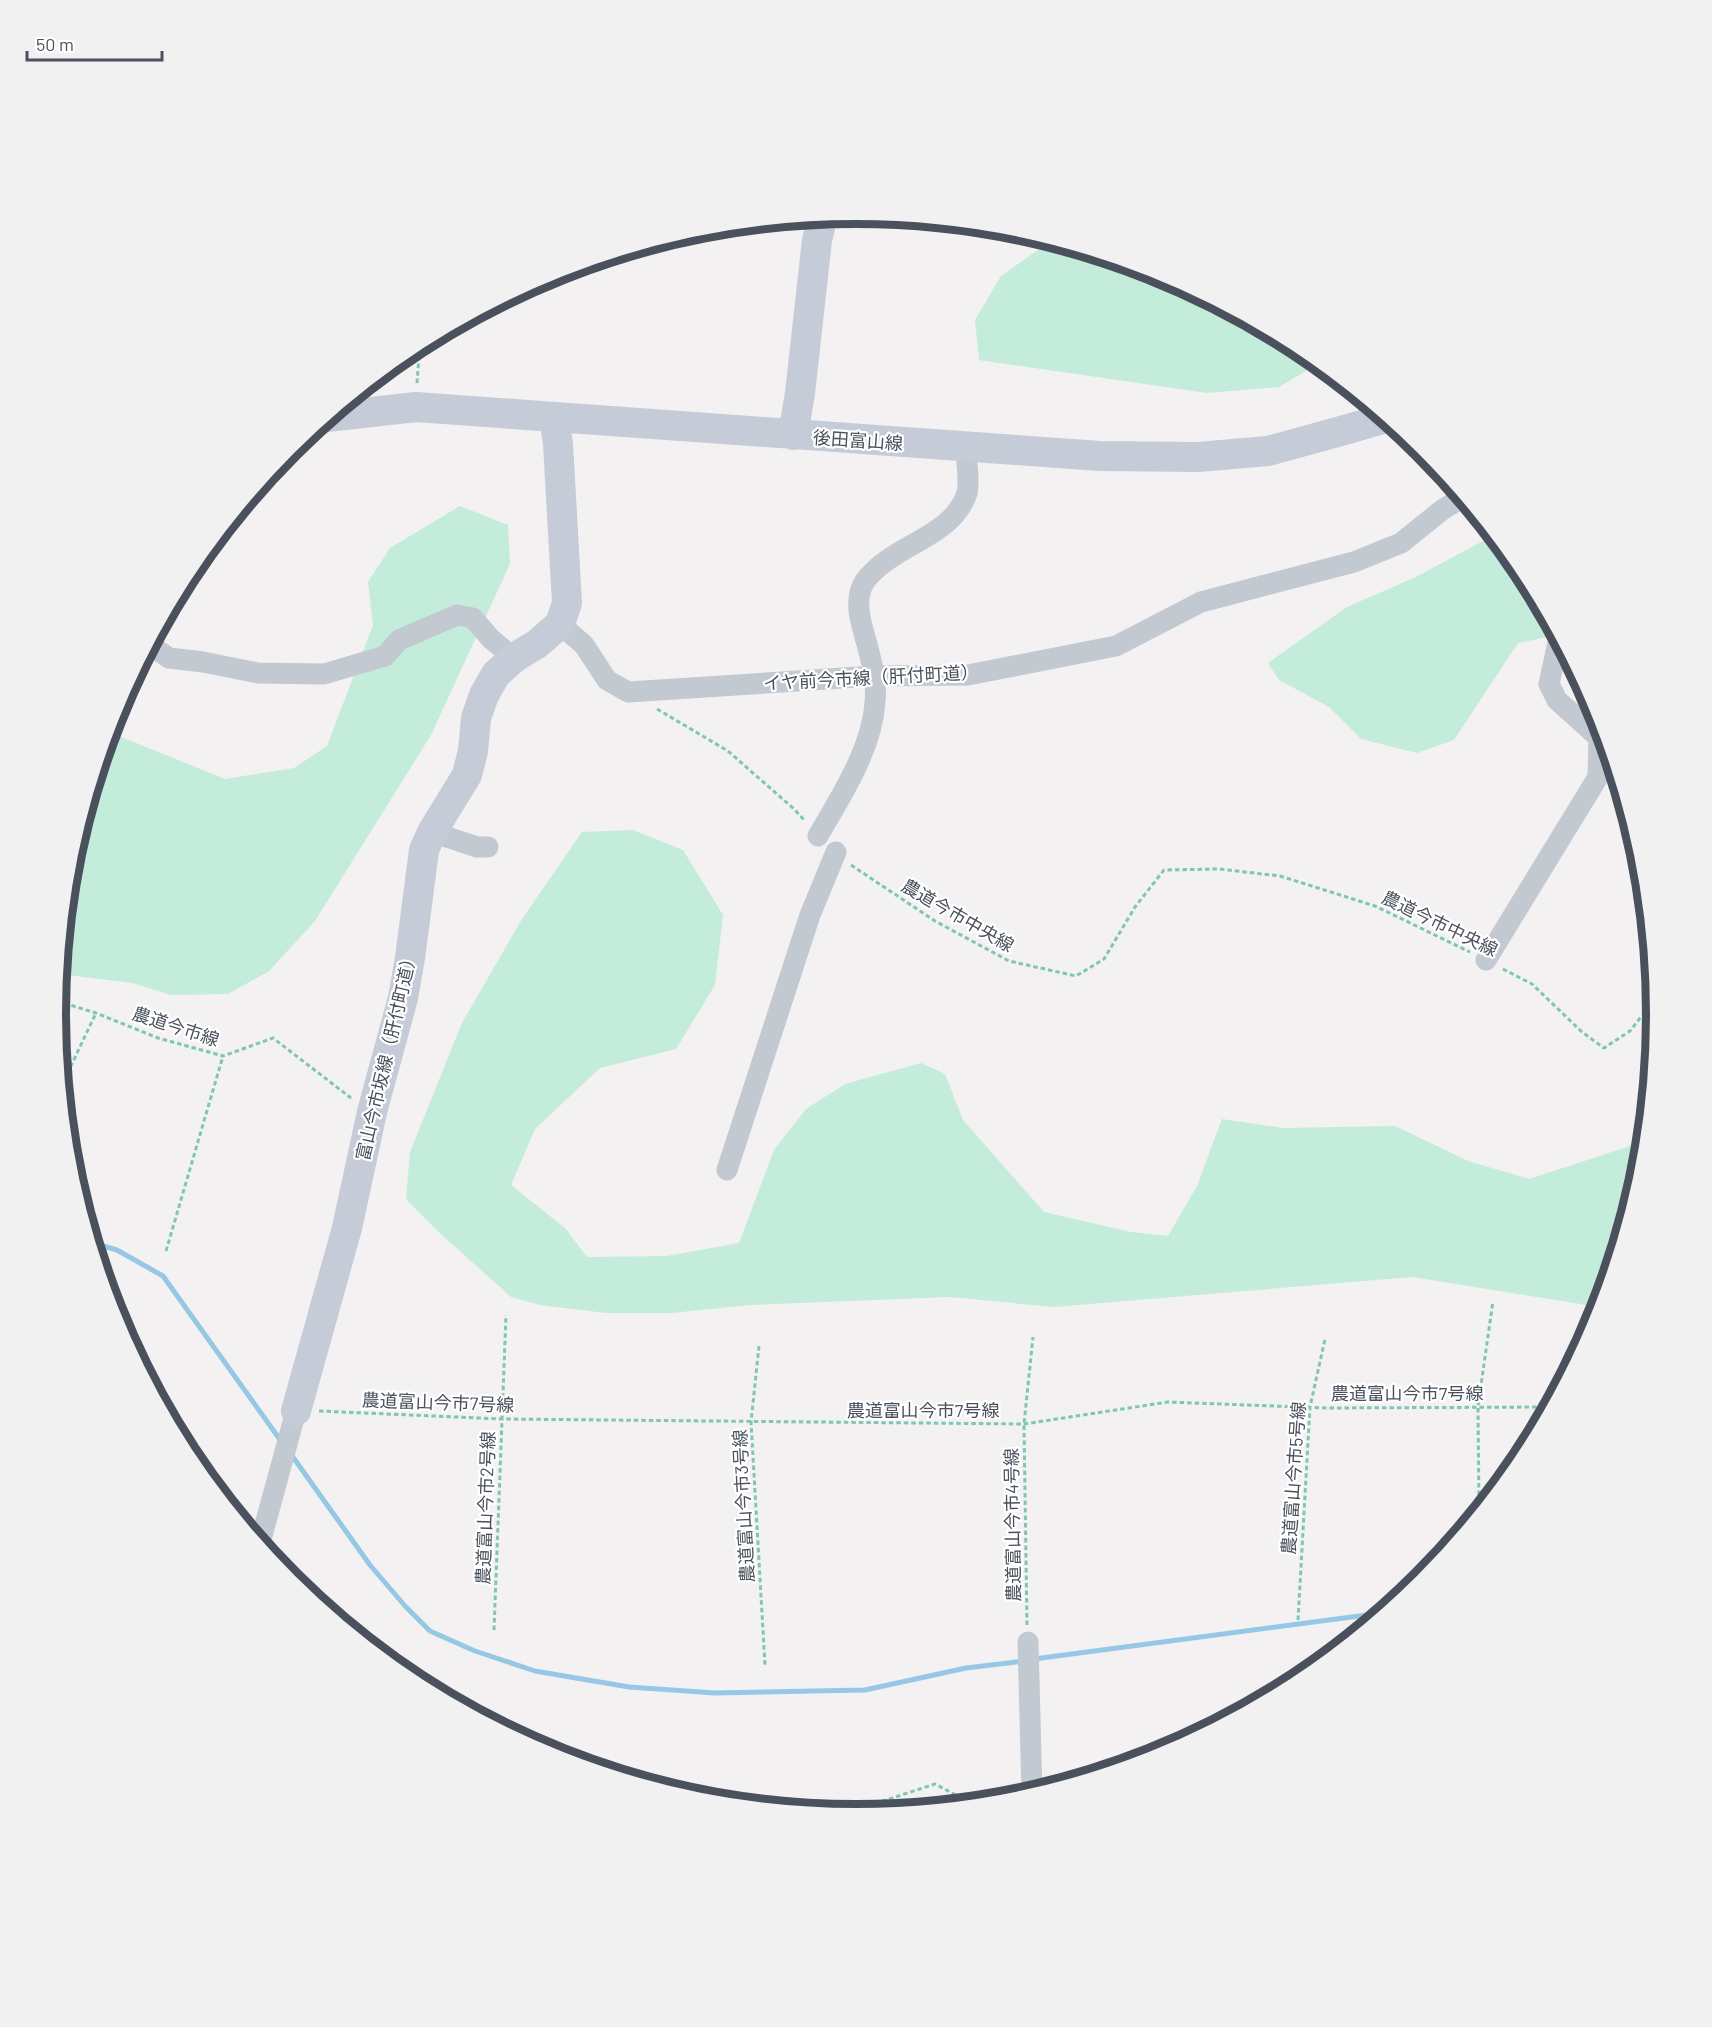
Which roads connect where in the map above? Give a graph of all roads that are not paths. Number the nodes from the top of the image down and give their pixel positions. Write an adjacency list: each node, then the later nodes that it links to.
1 (821, 225): 5 (street)
2 (340, 415): 3 (street, 後田富山線)
3 (554, 417): 5 (street, 後田富山線); 8 (street)
4 (1377, 420): 6 (street, 後田富山線)
5 (793, 435): 6 (street, 後田富山線)
6 (966, 447): 12 (street)
7 (1457, 501): 12 (street, イヤ前今市線（肝付町道）)
8 (560, 624): 11 (street, 富山今市坂線（肝付町道）); 12 (street, イヤ前今市線（肝付町道）)
9 (155, 649): 11 (street)
10 (1557, 649): 13 (street)
11 (514, 658): 15 (street, 富山今市坂線（肝付町道）)
12 (874, 676): 16 (street)
13 (1594, 734)
14 (1599, 746): 19 (street)
15 (432, 832): 17 (street); 21 (street, 富山今市坂線（肝付町道）)
16 (818, 836)
17 (488, 847)
18 (836, 852): 20 (street)
19 (1486, 960)
20 (728, 1170)
21 (293, 1422): 22 (street)
22 (262, 1534)
23 (1028, 1642): 24 (street)
24 (1032, 1783)

